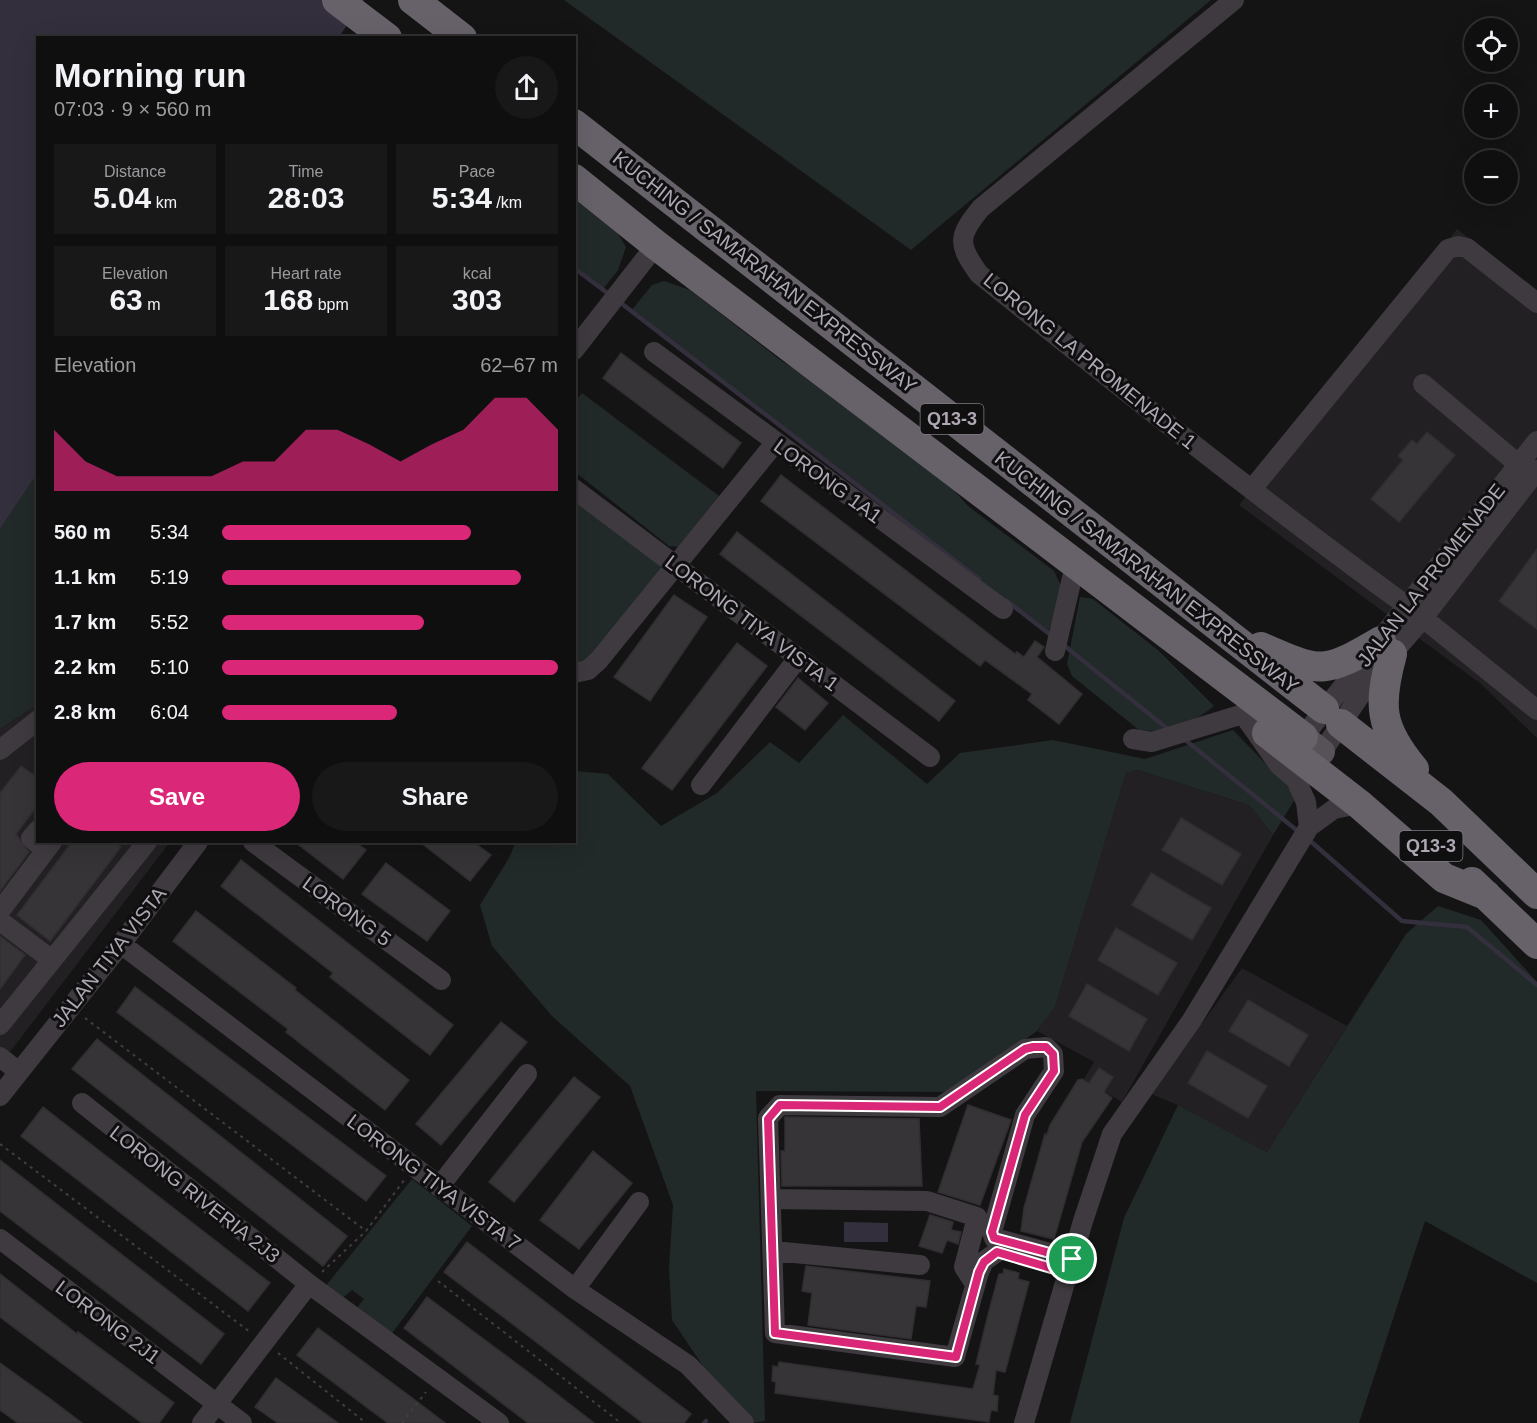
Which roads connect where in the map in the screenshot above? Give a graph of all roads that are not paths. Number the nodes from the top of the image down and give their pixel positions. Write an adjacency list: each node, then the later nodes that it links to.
1 (337, 0): 4 (highway)
2 (413, 0): 5 (highway)
3 (1234, 0): 17 (street, LORONG LA PROMENADE 1)
4 (384, 36)
5 (459, 36)
6 (577, 126): 24 (highway, KUCHING / SAMARAHAN EXPRESSWAY / Q13-3)
7 (576, 181): 8 (highway, KUCHING / SAMARAHAN EXPRESSWAY / Q13-3)
8 (656, 245): 10 (street); 16 (highway, KUCHING / SAMARAHAN EXPRESSWAY / Q13-3)
9 (1537, 303): 17 (street)
10 (576, 347)
11 (654, 352): 14 (street, LORONG 1A1)
12 (1423, 384): 15 (street)
13 (1537, 441): 15 (street, JALAN LA PROMENADE)
14 (775, 442): 19 (street); 22 (street, LORONG 1A1)
15 (1531, 468): 21 (street, JALAN LA PROMENADE); 23 (street, JALAN LA PROMENADE)
16 (953, 471): 20 (highway); 34 (highway, KUCHING / SAMARAHAN EXPRESSWAY / Q13-3)
17 (1252, 489): 21 (street, LORONG LA PROMENADE 1)
18 (576, 491): 19 (street, LORONG TIYA VISTA 1)
19 (676, 566): 27 (street, LORONG TIYA VISTA 1); 28 (street)
20 (1072, 578): 26 (street); 30 (highway)
21 (1407, 606): 25 (street, JALAN LA PROMENADE)
22 (1003, 609)
23 (1423, 618): 25 (street, JALAN LA PROMENADE); 29 (street)
24 (1222, 630): 25 (highway); 31 (highway, KUCHING / SAMARAHAN EXPRESSWAY / Q13-3)
25 (1387, 647): 31 (street, JALAN LA PROMENADE); 38 (highway)
26 (1055, 651)
27 (798, 658): 36 (street, LORONG TIYA VISTA 1); 37 (street)
28 (576, 673)
29 (1537, 710)
30 (1242, 714): 33 (street); 34 (highway); 39 (highway); 40 (street)
31 (1332, 716): 34 (street, JALAN LA PROMENADE); 38 (highway, KUCHING / SAMARAHAN EXPRESSWAY / Q13-3)
32 (36, 722): 35 (street)
33 (1133, 739)
34 (1312, 744): 46 (highway, KUCHING / SAMARAHAN EXPRESSWAY / Q13-3)
35 (0, 750)
36 (930, 757)
37 (701, 785)
38 (1441, 802): 45 (highway, KUCHING / SAMARAHAN EXPRESSWAY / Q13-3)
39 (1359, 804): 40 (street); 46 (highway)
40 (1309, 827): 67 (street)
41 (197, 843): 49 (street, JALAN TIYA VISTA)
42 (254, 843): 52 (street, LORONG 5)
43 (138, 844): 51 (street)
44 (49, 846): 47 (street)
45 (1537, 894)
46 (1486, 895): 50 (highway, KUCHING / SAMARAHAN EXPRESSWAY / Q13-3)
47 (0, 911)
48 (0, 921): 51 (street)
49 (121, 944): 55 (street, JALAN TIYA VISTA); 59 (street, LORONG TIYA VISTA 7)
50 (1537, 944)
51 (52, 960): 53 (street)
52 (441, 980)
53 (3, 1014)
54 (0, 1057): 55 (street)
55 (19, 1072): 57 (street, JALAN TIYA VISTA)
56 (527, 1074): 59 (street)
57 (0, 1096)
58 (82, 1103): 68 (street, LORONG RIVERIA 2J3)
59 (439, 1186): 70 (street, LORONG TIYA VISTA 7)
60 (771, 1199): 62 (street); 64 (street); 67 (street)
61 (639, 1202): 70 (street)
62 (975, 1229): 65 (street); 69 (street)
63 (0, 1239): 71 (street, LORONG 2J1)
64 (773, 1251): 66 (street); 69 (street)
65 (997, 1252): 67 (street); 69 (street)
66 (920, 1264)
67 (1070, 1266): 76 (street)
68 (309, 1284): 71 (street); 74 (street, LORONG RIVERIA 2J3)
69 (975, 1284)
70 (575, 1289): 75 (street, LORONG TIYA VISTA 7)
71 (216, 1405): 72 (street); 73 (street, LORONG 2J1)
72 (202, 1423)
73 (242, 1423)
74 (499, 1423)
75 (744, 1423)
76 (1024, 1423)

